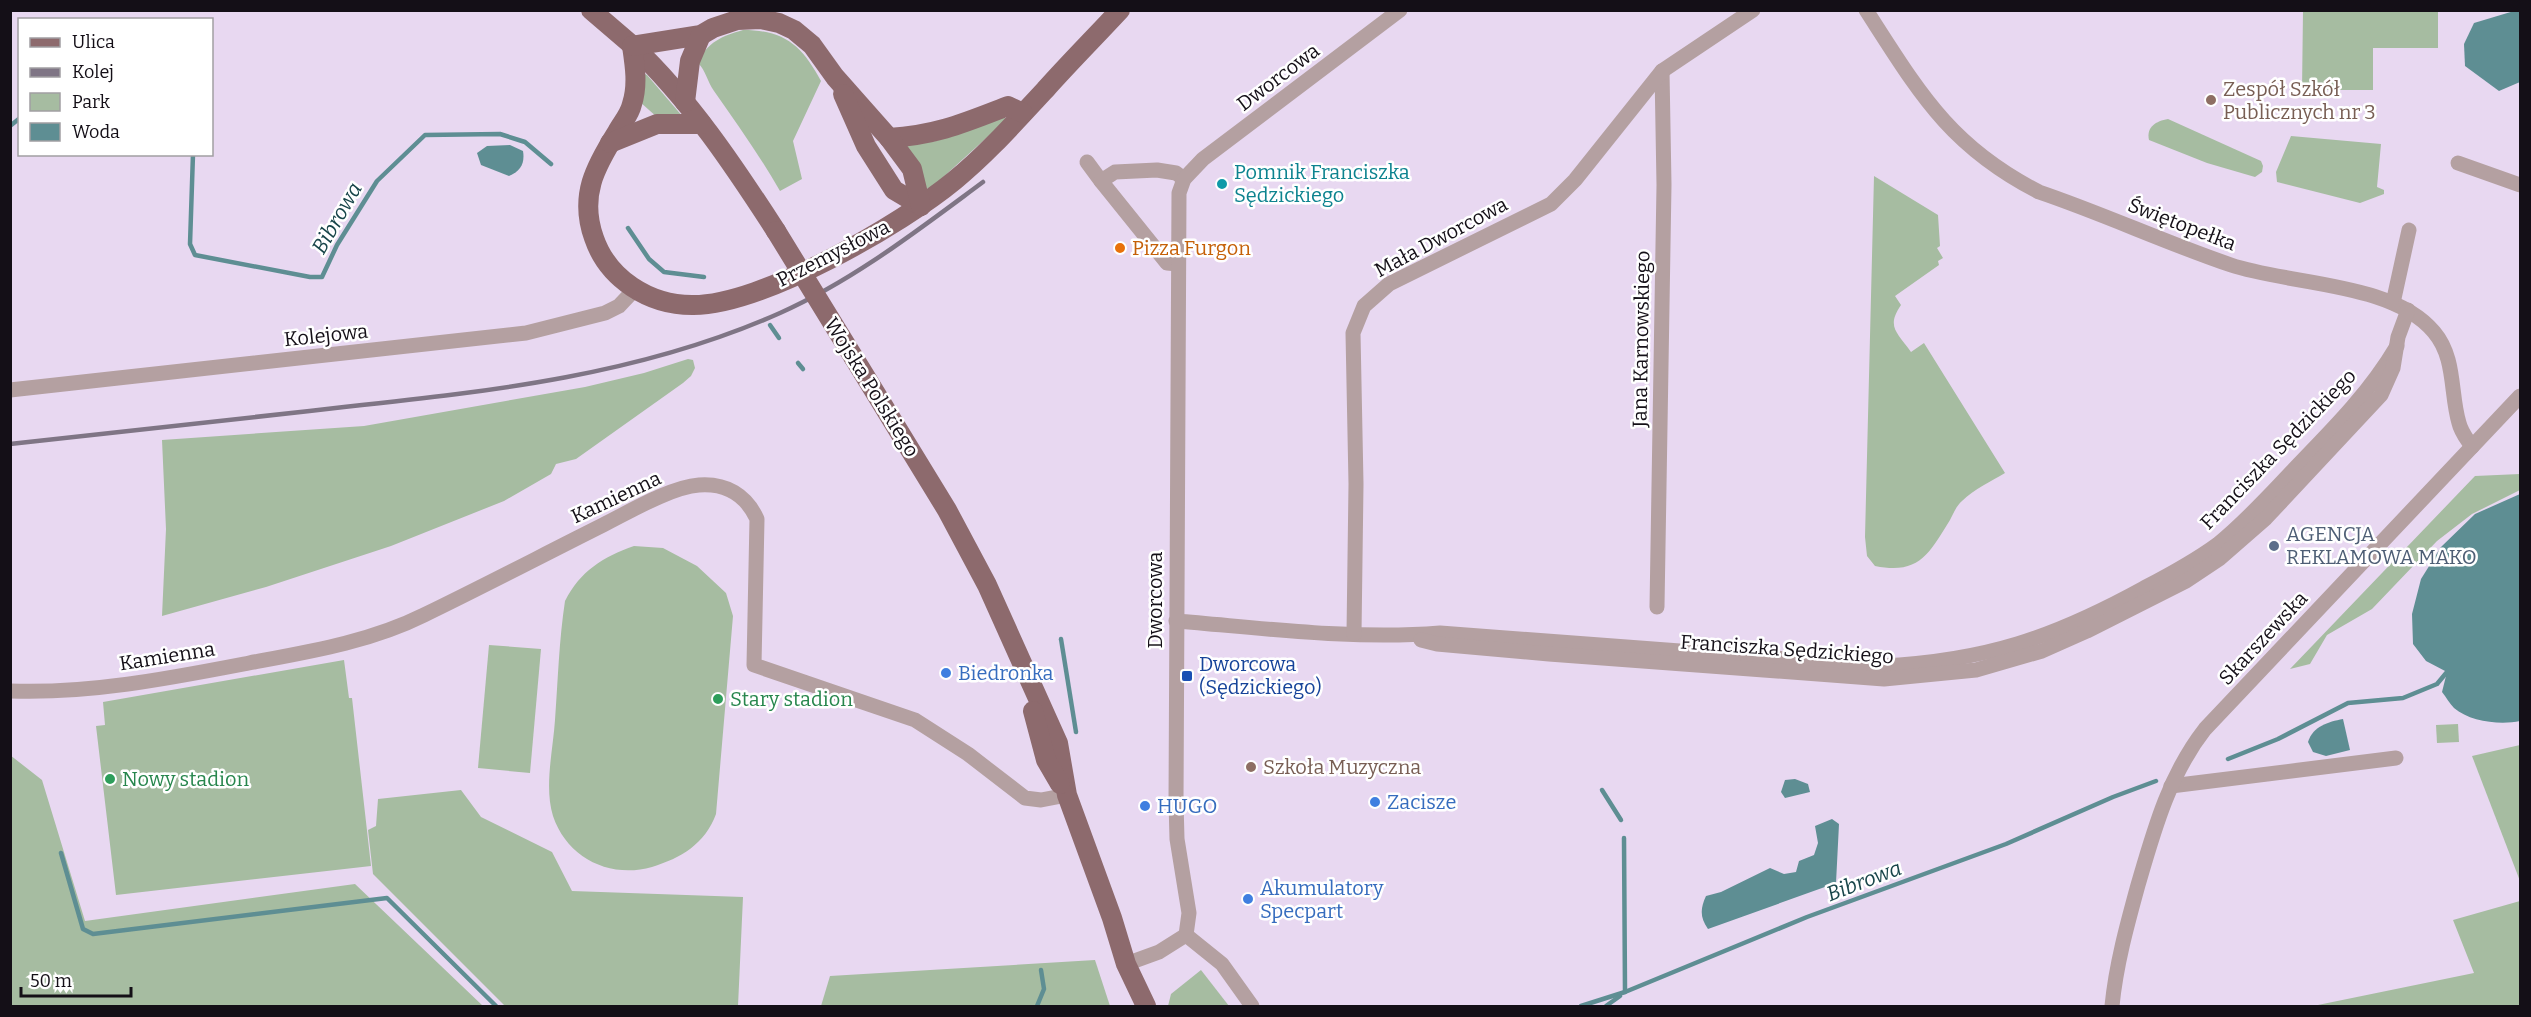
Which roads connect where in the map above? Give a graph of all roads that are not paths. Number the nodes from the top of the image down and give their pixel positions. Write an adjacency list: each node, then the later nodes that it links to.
1 (591, 10): 7 (main road, Wojska Polskiego)
2 (1119, 10): 11 (main road, Przemysłowa)
3 (1400, 10): 17 (street, Dworcowa)
4 (1753, 10): 8 (street, Mała Dworcowa)
5 (1866, 10): 24 (street, Świętopełka)
6 (701, 35): 7 (main road); 9 (main road); 10 (main road)
7 (633, 46): 10 (main road, Wojska Polskiego); 14 (main road, Przemysłowa)
8 (1662, 71): 29 (street, Jana Karnowskiego); 31 (street, Mała Dworcowa)
9 (836, 77): 13 (main road); 20 (main road)
10 (685, 102): 12 (main road, Wojska Polskiego)
11 (1023, 113): 13 (main road); 20 (main road, Przemysłowa)
12 (702, 124): 14 (main road); 35 (main road, Wojska Polskiego, bridge)
13 (889, 138): 20 (main road)
14 (610, 143): 23 (main road, Przemysłowa)
15 (1087, 162): 18 (street)
16 (2458, 163): 19 (street)
17 (1184, 179): 18 (street); 22 (street, Dworcowa)
18 (1101, 181): 22 (street)
19 (2520, 185)
20 (921, 206): 23 (main road, Przemysłowa)
21 (2409, 230): 24 (street)
22 (1178, 264): 30 (street, Dworcowa)
23 (635, 290): 26 (street, Kolejowa)
24 (2393, 303): 25 (street, Świętopełka)
25 (2408, 310): 28 (street, Świętopełka); 31 (street, Franciszka Sędzickiego)
26 (10, 390)
27 (2520, 396): 28 (street, Skarszewska)
28 (2472, 447): 34 (street, Skarszewska)
29 (1657, 607)
30 (1176, 621): 31 (street, Franciszka Sędzickiego); 36 (street, Dworcowa)
31 (1354, 634)
32 (10, 691): 35 (street, Kamienna)
33 (2396, 758): 34 (street)
34 (2171, 786): 41 (street, Skarszewska)
35 (1067, 795): 37 (main road, Wojska Polskiego)
36 (1186, 934): 37 (street); 40 (street)
37 (1126, 964): 38 (main road, Wojska Polskiego); 39 (main road, Wojska Polskiego)
38 (1130, 1006)
39 (1146, 1006)
40 (1252, 1006)
41 (2112, 1006)

